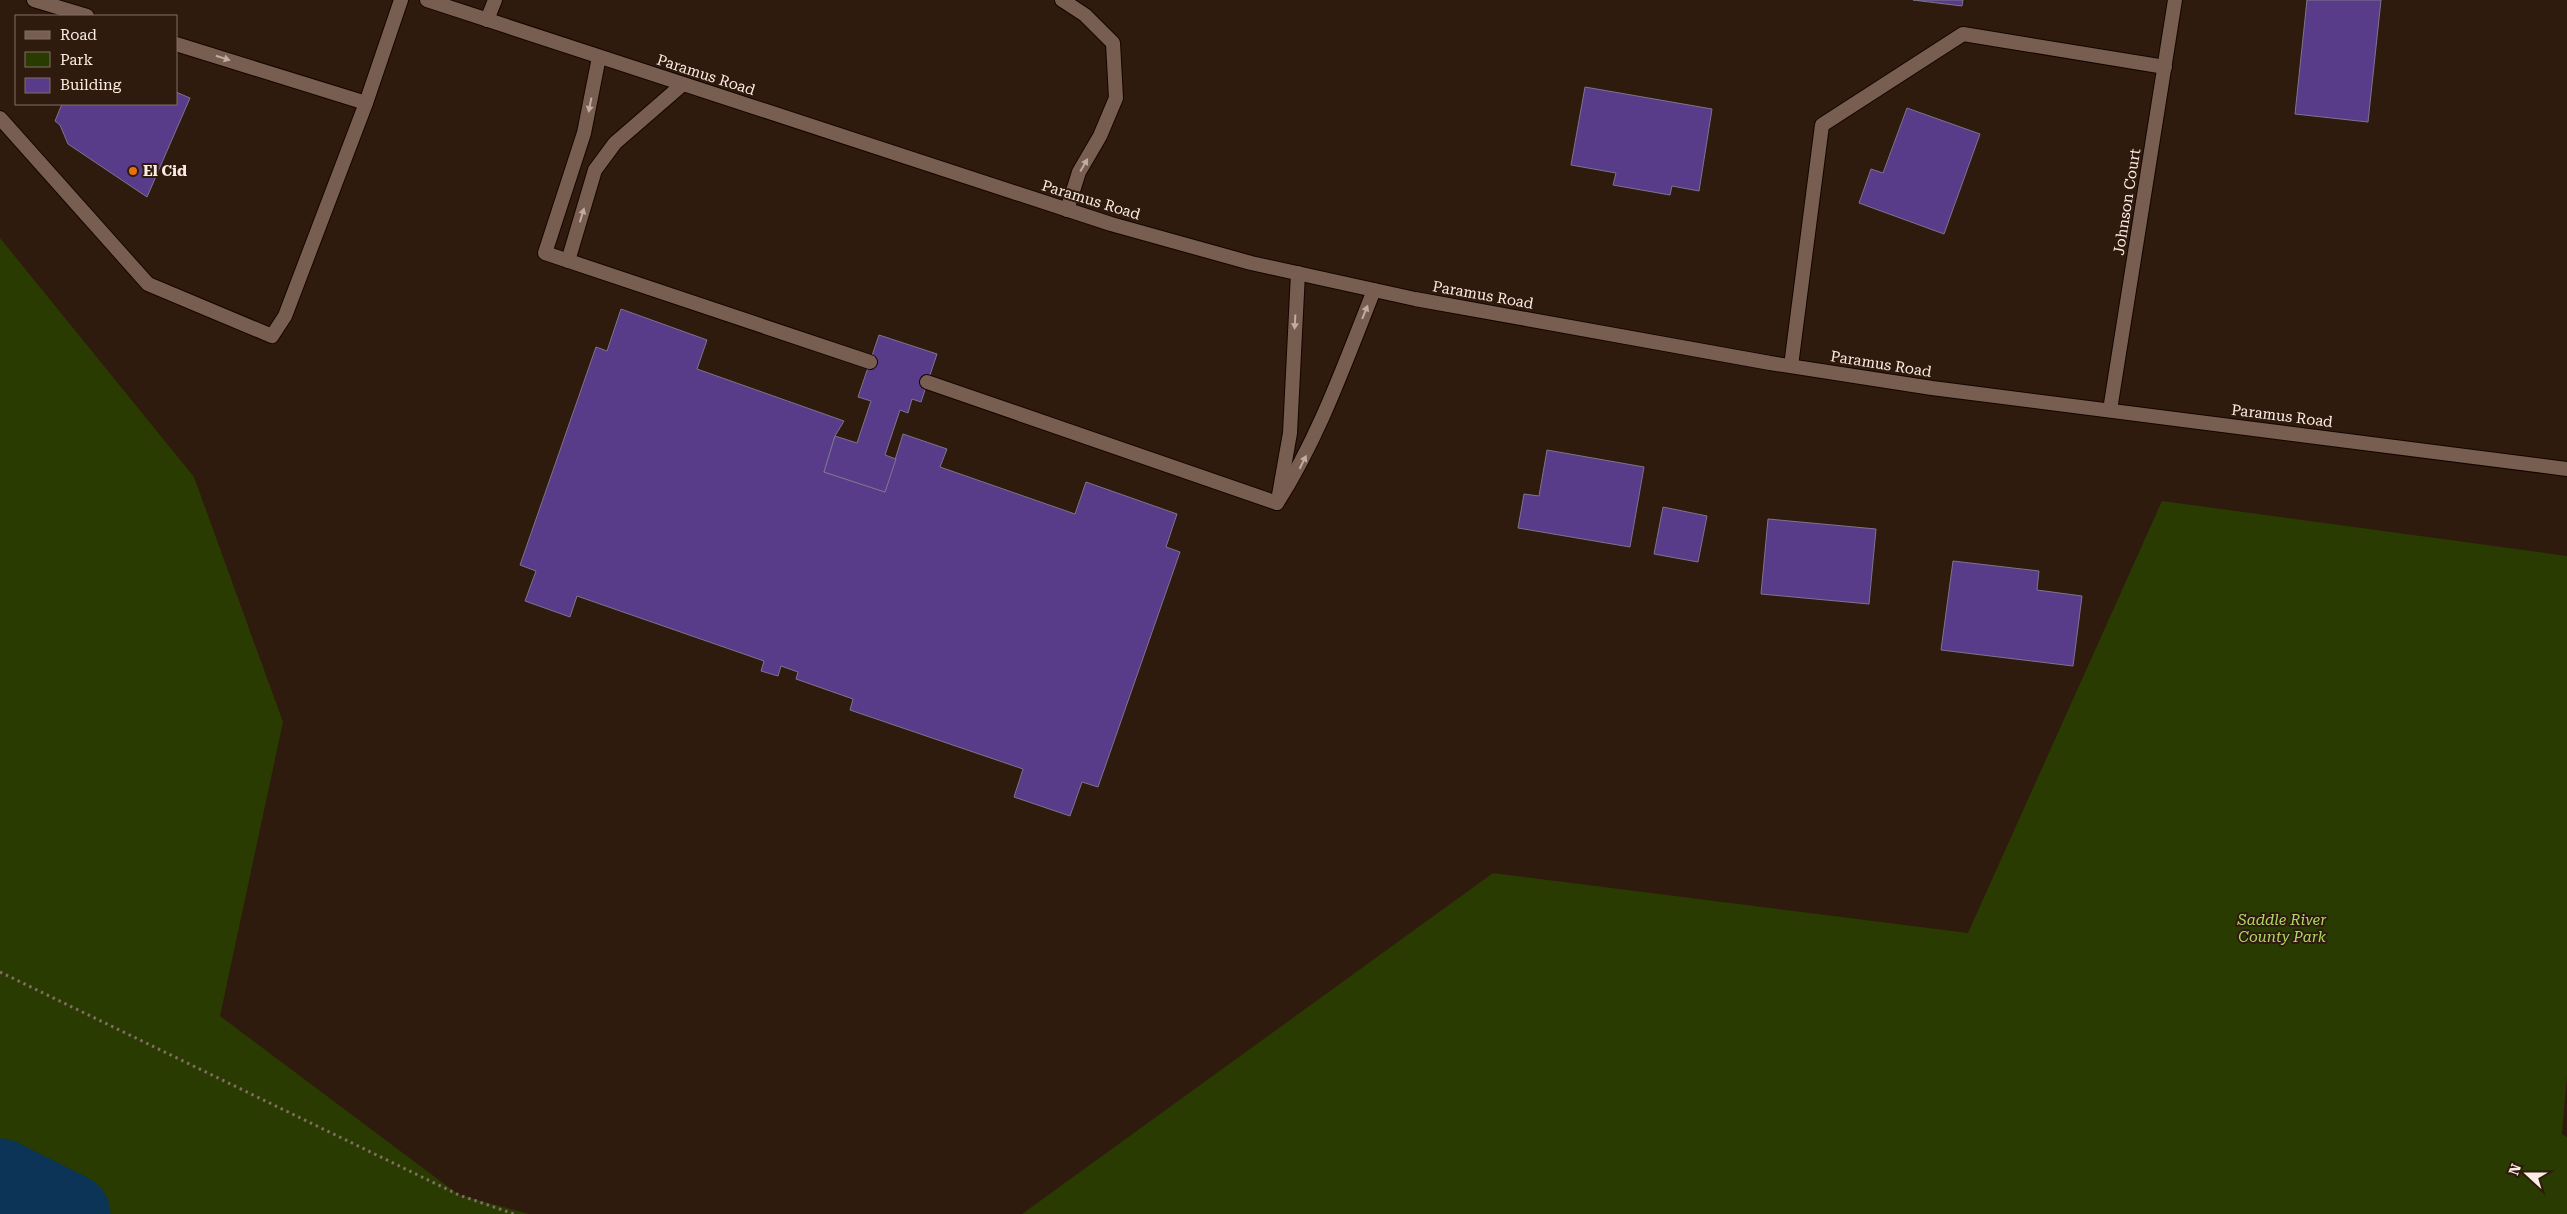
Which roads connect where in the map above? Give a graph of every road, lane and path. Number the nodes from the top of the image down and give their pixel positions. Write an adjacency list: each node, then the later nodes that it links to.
1 (34, 0): 7 (main road)
2 (401, 0): 13 (main road)
3 (427, 0): 8 (main road, Paramus Road)
4 (495, 0): 8 (main road)
5 (1062, 0): 15 (main road, one-way to 5)
6 (2175, 0): 11 (main road, Johnson Court)
7 (84, 15)
8 (487, 20): 10 (main road, Paramus Road)
9 (178, 45): 13 (main road, one-way to 13)
10 (599, 57): 12 (main road, Paramus Road); 16 (main road, one-way to 16)
11 (2165, 67): 20 (main road); 22 (main road, Johnson Court)
12 (683, 84): 15 (main road, Paramus Road); 16 (main road, one-way to 12)
13 (366, 103): 14 (main road)
14 (0, 118)
15 (1067, 210): 17 (main road, Paramus Road)
16 (568, 261): 19 (main road)
17 (1298, 273): 18 (main road, Paramus Road); 24 (main road, one-way to 24)
18 (1374, 290): 20 (main road, Paramus Road); 24 (main road, one-way to 18)
19 (870, 362)
20 (1791, 366): 22 (main road, Paramus Road)
21 (927, 382): 24 (main road)
22 (2110, 410): 23 (main road, Paramus Road)
23 (2567, 467)
24 (1277, 503)
25 (0, 972): 26 (path)
26 (514, 1214)

